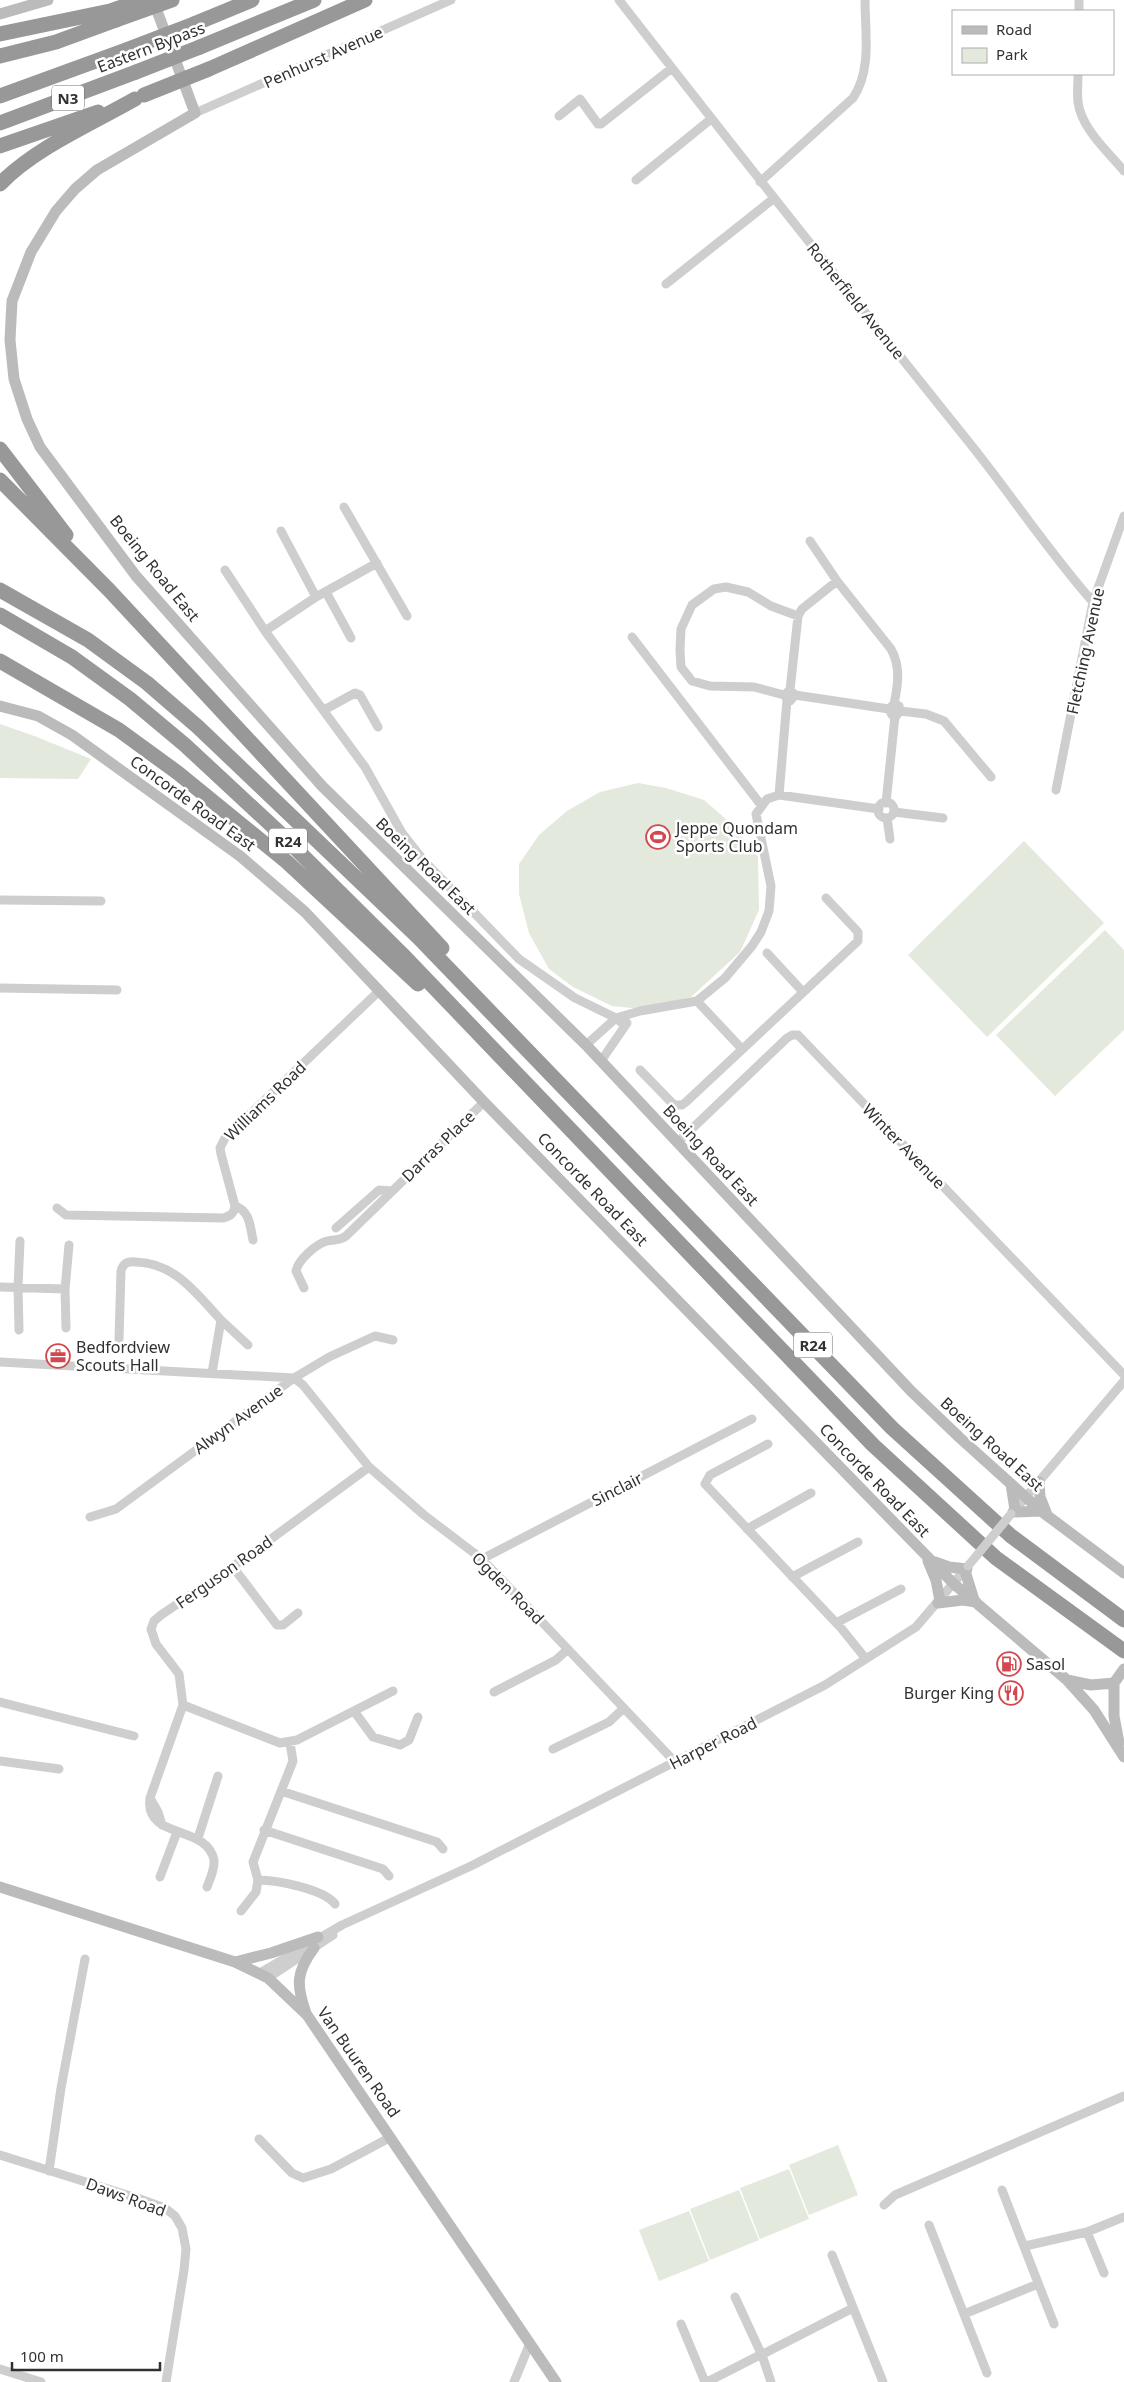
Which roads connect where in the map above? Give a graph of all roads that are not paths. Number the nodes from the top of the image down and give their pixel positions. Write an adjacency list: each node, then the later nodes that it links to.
1 (48, 0): 11 (main road)
2 (142, 0): 12 (highway)
3 (153, 0): 19 (main road)
4 (172, 0): 12 (highway, bridge)
5 (252, 0): 17 (highway, Eastern Bypass / N3, bridge)
6 (314, 0): 22 (highway, Eastern Bypass / N3, bridge)
7 (365, 0): 18 (highway, bridge)
8 (451, 0): 19 (street, Penhurst Avenue)
9 (619, 0): 15 (street, Rotherfield Avenue)
10 (865, 0): 26 (street)
11 (0, 14)
12 (113, 15): 13 (highway); 14 (highway)
13 (0, 34)
14 (0, 56)
15 (672, 68): 20 (street); 21 (street, Rotherfield Avenue)
16 (1078, 75): 24 (street)
17 (0, 96)
18 (139, 97): 23 (highway); 27 (highway)
19 (195, 113): 77 (main road, Boeing Road East)
20 (559, 116)
21 (711, 119): 25 (street); 26 (street, Rotherfield Avenue)
22 (0, 123)
23 (0, 146)
24 (1124, 171)
25 (636, 180)
26 (760, 182): 28 (street, Rotherfield Avenue)
27 (0, 184)
28 (773, 198): 29 (street); 43 (street, Rotherfield Avenue)
29 (666, 284)
30 (0, 449): 40 (highway)
31 (0, 480): 40 (highway)
32 (344, 507): 36 (street)
33 (1124, 516): 43 (street, Fletching Avenue)
34 (281, 531): 42 (street)
35 (810, 540): 38 (street)
36 (377, 563): 41 (street); 45 (street)
37 (225, 570): 47 (street)
38 (837, 581): 46 (street); 54 (street)
39 (0, 590): 76 (highway, R24)
40 (109, 590): 76 (highway)
41 (326, 592): 42 (street); 49 (street)
42 (316, 597): 47 (street)
43 (1093, 602): 57 (street, Fletching Avenue)
44 (0, 616): 82 (highway, R24)
45 (407, 616)
46 (798, 616): 51 (street); 51 (street)
47 (265, 631): 53 (street)
48 (632, 637): 59 (street)
49 (351, 638)
50 (0, 661): 82 (highway)
51 (789, 695): 54 (street); 58 (street)
52 (0, 706): 70 (main road, Concorde Road East)
53 (324, 710): 55 (street); 74 (street)
54 (895, 710): 56 (street); 60 (street)
55 (378, 727)
56 (991, 777)
57 (1056, 790)
58 (780, 795): 59 (street); 60 (street)
59 (761, 805): 72 (street)
60 (883, 806): 61 (street); 61 (street)
61 (890, 815): 62 (street); 63 (street)
62 (943, 818)
63 (890, 839)
64 (826, 898): 71 (street)
65 (0, 900): 66 (street)
66 (101, 901)
67 (768, 953): 71 (street)
68 (0, 988): 69 (street)
69 (117, 990)
70 (378, 992): 81 (main road, Concorde Road East); 85 (street, Williams Road)
71 (803, 992): 78 (street)
72 (697, 1001): 73 (street); 78 (street)
73 (629, 1015): 74 (street); 75 (street)
74 (616, 1018): 75 (street); 77 (street)
75 (625, 1026): 79 (street)
76 (524, 1045): 129 (highway, R24)
77 (586, 1045): 79 (main road, Boeing Road East)
78 (742, 1049): 80 (street)
79 (601, 1061): 83 (main road, Boeing Road East)
80 (640, 1070)
81 (484, 1102): 84 (street, Darras Place); 118 (main road, Concorde Road East)
82 (544, 1104): 132 (highway, R24)
83 (677, 1143): 103 (street, Winter Avenue); 110 (main road, Boeing Road East)
84 (392, 1191): 87 (street); 93 (street, Darras Place)
85 (235, 1206): 86 (street); 88 (street)
86 (57, 1208)
87 (336, 1228)
88 (253, 1240)
89 (20, 1242): 92 (street)
90 (69, 1246): 94 (street)
91 (0, 1287): 92 (street)
92 (18, 1287): 94 (street); 97 (street)
93 (304, 1288)
94 (65, 1289): 96 (street)
95 (221, 1320): 98 (street); 100 (street); 102 (street)
96 (66, 1328)
97 (19, 1330)
98 (119, 1339)
99 (393, 1340): 104 (street, Alwyn Avenue)
100 (248, 1345)
101 (0, 1362): 102 (street)
102 (212, 1373): 104 (street)
103 (1124, 1375)
104 (294, 1378): 108 (street, Ogden Road); 115 (street, Alwyn Avenue)
105 (1124, 1381): 109 (street, Harper Road)
106 (752, 1419): 119 (street, Sinclair)
107 (768, 1444): 116 (street)
108 (369, 1467): 119 (street, Ogden Road); 120 (street, Ferguson Road)
109 (1039, 1482): 112 (street, Harper Road); 114 (main road)
110 (1011, 1484): 112 (main road, Boeing Road East); 113 (main road)
111 (811, 1493): 116 (street)
112 (1026, 1496): 113 (street, Harper Road); 114 (main road, Boeing Road East)
113 (1013, 1512): 114 (main road); 121 (street, Harper Road, bridge)
114 (1044, 1514): 122 (main road, Boeing Road East)
115 (90, 1517)
116 (747, 1529): 123 (street)
117 (858, 1542): 123 (street)
118 (928, 1557): 121 (main road); 124 (main road, Concorde Road East); 127 (main road)
119 (482, 1558): 131 (street, Ogden Road)
120 (233, 1568): 128 (street); 139 (street, Ferguson Road)
121 (967, 1568): 124 (street, Harper Road); 126 (main road)
122 (1124, 1573)
123 (792, 1577): 130 (street)
124 (954, 1584): 126 (main road, Concorde Road East); 127 (street, Harper Road)
125 (900, 1589): 130 (street)
126 (976, 1601): 127 (main road); 135 (main road, Concorde Road East)
127 (939, 1602): 133 (street, Harper Road)
128 (298, 1613)
129 (1124, 1620)
130 (836, 1623): 133 (street)
131 (568, 1649): 137 (street); 140 (street, Ogden Road)
132 (1124, 1651)
133 (866, 1659): 148 (street, Harper Road)
134 (1118, 1677): 135 (main road); 146 (main road)
135 (1067, 1680): 146 (main road, Concorde Road East)
136 (393, 1691): 141 (street)
137 (494, 1692)
138 (0, 1702): 143 (street)
139 (183, 1705): 144 (street); 153 (street, Ferguson Road)
140 (624, 1708): 145 (street); 148 (street, Ogden Road)
141 (354, 1711): 142 (street); 144 (street)
142 (418, 1717)
143 (134, 1736)
144 (290, 1743): 151 (street)
145 (553, 1749)
146 (1122, 1753)
147 (0, 1761): 149 (street)
148 (676, 1763): 163 (street, Harper Road)
149 (59, 1769)
150 (218, 1776): 154 (street)
151 (281, 1790): 152 (street); 155 (street)
152 (264, 1830): 156 (street); 158 (street)
153 (177, 1832): 154 (street); 157 (street)
154 (198, 1838): 159 (street)
155 (443, 1849)
156 (389, 1876)
157 (160, 1877)
158 (258, 1880): 161 (street); 162 (street)
159 (207, 1887)
160 (0, 1888): 165 (main road, Van Buuren Road)
161 (335, 1904)
162 (242, 1911)
163 (316, 1943): 165 (main road); 166 (street, Harper Road); 167 (main road)
164 (85, 1959): 172 (street)
165 (235, 1962): 166 (main road, Van Buuren Road)
166 (264, 1976): 167 (main road, Van Buuren Road)
167 (307, 2015): 169 (main road, Van Buuren Road)
168 (1124, 2096): 174 (street)
169 (391, 2136): 170 (street); 187 (main road, Van Buuren Road)
170 (259, 2139)
171 (0, 2155): 172 (street, Daws Road)
172 (49, 2171): 192 (street, Daws Road)
173 (1002, 2190): 178 (street)
174 (884, 2205)
175 (1124, 2217): 177 (street)
176 (929, 2226): 184 (street)
177 (1087, 2232): 178 (street); 180 (street)
178 (1025, 2246): 181 (street)
179 (832, 2255): 183 (street)
180 (1104, 2273)
181 (1038, 2284): 184 (street); 186 (street)
182 (735, 2297): 188 (street)
183 (853, 2308): 188 (street); 197 (street)
184 (964, 2314): 190 (street)
185 (682, 2324): 195 (street)
186 (1054, 2324)
187 (530, 2343): 193 (street); 194 (main road, Van Buuren Road)
188 (761, 2354): 195 (street); 196 (street)
189 (0, 2369): 191 (street)
190 (987, 2373)
191 (41, 2382)
192 (166, 2382)
193 (514, 2382)
194 (556, 2382)
195 (706, 2382)
196 (771, 2382)
197 (883, 2382)

